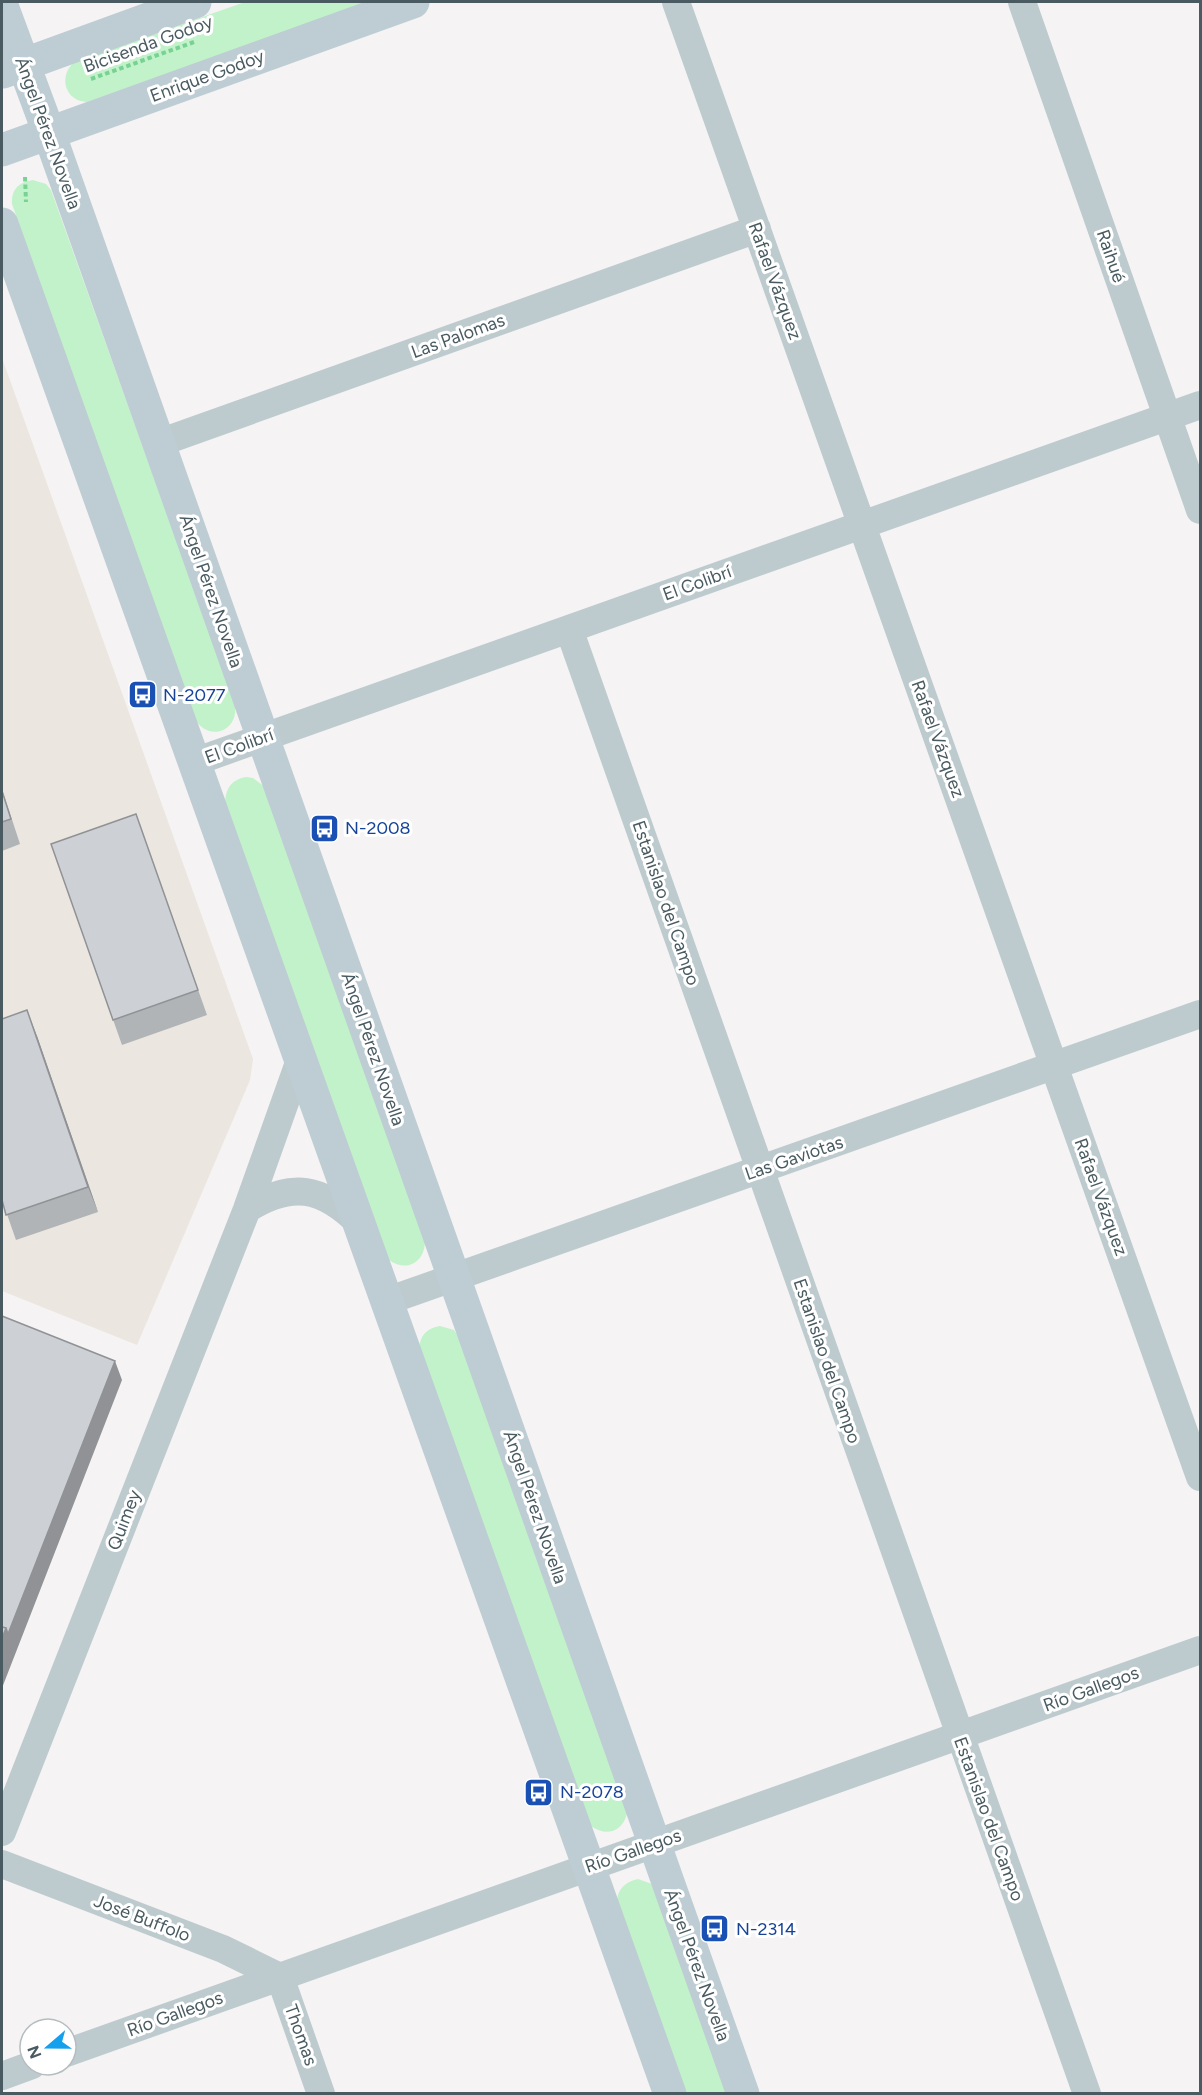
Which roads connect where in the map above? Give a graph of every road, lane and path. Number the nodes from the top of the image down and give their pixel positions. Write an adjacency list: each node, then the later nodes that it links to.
1 (195, 2): 7 (main road)
2 (413, 2): 9 (main road, Enrique Godoy)
3 (676, 2): 12 (street, Rafael Vázquez)
4 (1022, 2): 14 (street, Raihué)
5 (2, 6): 7 (main road, Ángel Pérez Novella)
6 (197, 41): 8 (path, Bicisenda Godoy)
7 (12, 68): 9 (main road, Ángel Pérez Novella)
8 (88, 80)
9 (49, 133): 10 (main road, Enrique Godoy); 15 (main road, Ángel Pérez Novella)
10 (2, 150)
11 (2, 224): 20 (main road)
12 (757, 229): 15 (street, Las Palomas); 17 (street, Rafael Vázquez)
13 (1200, 405): 14 (street, El Colibrí)
14 (1168, 417): 16 (street, Raihué); 17 (street, El Colibrí)
15 (159, 443): 19 (main road, Ángel Pérez Novella)
16 (1200, 510)
17 (862, 525): 18 (street, El Colibrí); 23 (street, Rafael Vázquez)
18 (569, 629): 19 (street, El Colibrí); 24 (street, Estanislao del Campo)
19 (263, 737): 20 (street, El Colibrí); 27 (main road, Ángel Pérez Novella)
20 (194, 762): 22 (main road)
21 (1200, 1014): 23 (street, Las Gaviotas)
22 (300, 1060): 25 (street, Quimey); 26 (main road)
23 (1054, 1066): 24 (street, Las Gaviotas); 29 (street, Rafael Vázquez)
24 (760, 1169): 27 (street, Las Gaviotas); 31 (street, Estanislao del Campo)
25 (247, 1209): 26 (street); 32 (street, Quimey)
26 (359, 1223): 28 (main road)
27 (454, 1277): 28 (street, Las Gaviotas); 33 (main road, Ángel Pérez Novella)
28 (387, 1301): 35 (main road)
29 (1200, 1477)
30 (1200, 1650): 31 (street, Río Gallegos)
31 (960, 1735): 33 (street, Río Gallegos); 43 (street, Estanislao del Campo)
32 (2, 1832)
33 (654, 1844): 35 (street, Río Gallegos); 42 (main road, Ángel Pérez Novella)
34 (2, 1864): 36 (street, José Buffolo)
35 (589, 1867): 36 (street, Río Gallegos); 41 (main road)
36 (280, 1977): 37 (street, Río Gallegos); 40 (street, Thomas)
37 (78, 2049)
38 (18, 2070): 39 (street)
39 (2, 2076)
40 (321, 2094)
41 (670, 2094)
42 (743, 2094)
43 (1087, 2094)

